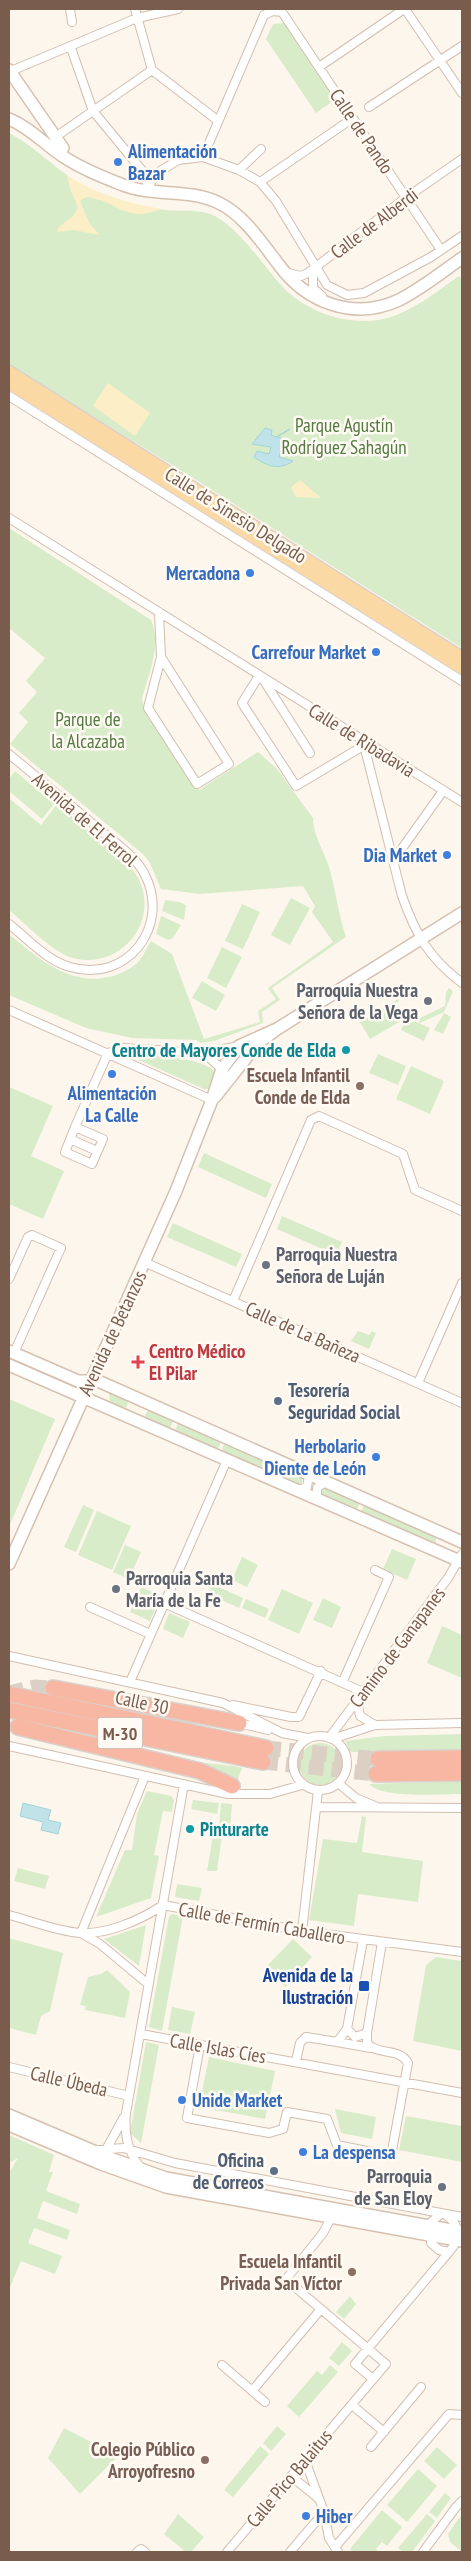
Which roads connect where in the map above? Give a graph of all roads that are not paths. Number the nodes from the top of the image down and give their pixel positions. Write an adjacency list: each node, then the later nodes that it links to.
1 (70, 9): 7 (street)
2 (135, 9): 6 (street)
3 (178, 9): 6 (street)
4 (404, 9): 10 (street); 11 (street)
5 (264, 12): 11 (street, Calle de Pando); 20 (street)
6 (138, 18): 9 (street); 12 (street)
7 (72, 22)
8 (462, 46): 10 (street)
9 (71, 48): 13 (street); 17 (street)
10 (440, 60): 14 (street); 15 (street)
11 (319, 67): 19 (street, Calle de Pando)
12 (152, 70): 17 (street); 20 (street)
13 (10, 71): 16 (street)
14 (462, 93)
15 (369, 107)
16 (36, 110): 21 (street); 22 (street)
17 (93, 110): 22 (street); 29 (street)
18 (9, 118): 21 (street)
19 (353, 118): 28 (street); 30 (street, Calle de Pando)
20 (217, 120): 24 (street)
21 (22, 125): 26 (street)
22 (54, 138): 26 (street)
23 (261, 149): 27 (street)
24 (203, 157): 27 (street); 29 (street)
25 (462, 159): 30 (street, Calle de Alberdi)
26 (76, 162): 29 (street)
27 (239, 170): 28 (street)
28 (260, 182): 34 (street)
29 (148, 190): 35 (street)
30 (407, 197): 32 (street, Calle de Pando); 34 (street, Calle de Alberdi)
31 (462, 236): 32 (street)
32 (441, 250): 34 (street)
33 (462, 258): 36 (street)
34 (315, 269): 35 (street, Calle de Alberdi); 36 (street)
35 (283, 271): 36 (street)
36 (351, 309)
37 (9, 372): 43 (main road, Calle de Sinesio Delgado)
38 (9, 384): 44 (main road, Calle de Sinesio Delgado)
39 (9, 396): 46 (street, Calle de Sinesio Delgado)
40 (9, 518): 41 (street, Calle de Ribadavia)
41 (159, 612): 42 (street); 45 (street, Calle de Ribadavia)
42 (162, 657): 42 (street)
43 (462, 658)
44 (462, 668)
45 (261, 676): 47 (street, Calle de Ribadavia); 47 (street, Calle de Ribadavia); 48 (street, Calle de Ribadavia)
46 (462, 681)
47 (363, 743): 50 (street, Calle de Ribadavia); 52 (street)
48 (310, 753)
49 (9, 754): 54 (street, Avenida de El Ferrol)
50 (443, 791): 51 (street, Calle de Ribadavia); 52 (street)
51 (462, 802)
52 (393, 861): 55 (street)
53 (462, 913): 55 (street, Avenida de Betanzos)
54 (9, 924)
55 (420, 940): 56 (street); 58 (street, Avenida de Betanzos)
56 (462, 983)
57 (9, 1012): 60 (street)
58 (277, 1029): 59 (street, Avenida de Betanzos); 63 (street, Avenida de Betanzos)
59 (239, 1046): 61 (street); 62 (street, Avenida de Betanzos)
60 (108, 1053): 61 (street); 64 (street); 65 (street)
61 (204, 1053): 62 (street)
62 (222, 1069): 63 (street); 64 (street, Avenida de Betanzos)
63 (227, 1082): 64 (street, Avenida de Betanzos)
64 (212, 1100): 69 (street, Avenida de Betanzos)
65 (76, 1127): 66 (street); 67 (street)
66 (70, 1139): 67 (street); 67 (street)
67 (98, 1151)
68 (462, 1211): 72 (street)
69 (144, 1262): 72 (street, Calle de La Bañeza); 75 (street, Avenida de Betanzos)
70 (9, 1279): 73 (street)
71 (462, 1283): 76 (street)
72 (233, 1301): 76 (street, Calle de La Bañeza)
73 (12, 1352): 75 (street)
74 (9, 1365): 77 (street)
75 (90, 1382): 77 (street, Avenida de Betanzos); 80 (street)
76 (418, 1383): 78 (street, Calle de La Bañeza)
77 (83, 1396): 79 (street); 86 (street, Avenida de Betanzos)
78 (462, 1402)
79 (227, 1460): 82 (street); 88 (street)
80 (309, 1475): 81 (street); 82 (street)
81 (325, 1482): 83 (street); 84 (street)
82 (296, 1490): 83 (street)
83 (317, 1499): 85 (street)
84 (462, 1542)
85 (461, 1559): 96 (street, Camino de Ganapanes)
86 (9, 1564)
87 (375, 1570): 94 (street)
88 (164, 1603): 90 (street); 92 (street)
89 (90, 1607): 90 (street)
90 (150, 1634): 93 (street)
91 (9, 1656): 93 (street)
92 (320, 1671): 94 (street); 100 (street)
93 (130, 1682): 100 (street)
94 (343, 1682): 96 (street)
95 (53, 1688): 98 (highway)
96 (363, 1692): 99 (street, Camino de Ganapanes)
97 (9, 1694): 109 (highway, Calle 30 / M-30)
98 (94, 1696): 102 (highway); 109 (highway)
99 (357, 1701): 104 (street); 107 (street, Camino de Ganapanes)
100 (223, 1703): 105 (street)
101 (9, 1710): 110 (highway, Calle 30 / M-30)
102 (239, 1723): 105 (street)
103 (462, 1723): 104 (street)
104 (375, 1725): 107 (street)
105 (282, 1733): 106 (street)
106 (308, 1738): 107 (street); 115 (street)
107 (331, 1738): 116 (street)
108 (9, 1746): 113 (street)
109 (261, 1752): 110 (highway, Calle 30 / M-30)
110 (232, 1757): 117 (highway)
111 (462, 1758): 112 (highway)
112 (462, 1772)
113 (145, 1776): 114 (street); 126 (street)
114 (184, 1784): 119 (street); 123 (street)
115 (302, 1784): 118 (street); 119 (street)
116 (338, 1784): 118 (street); 121 (street)
117 (232, 1786): 119 (street)
118 (318, 1791): 120 (street)
119 (270, 1794)
120 (317, 1807): 121 (street); 125 (street)
121 (378, 1807): 122 (street)
122 (462, 1808)
123 (163, 1906): 125 (street, Calle de Fermín Caballero); 126 (street, Calle de Fermín Caballero); 130 (street)
124 (9, 1915): 126 (street, Calle de Fermín Caballero)
125 (302, 1931): 127 (street, Calle de Fermín Caballero)
126 (81, 1933): 130 (street)
127 (363, 1940): 128 (street, Calle de Fermín Caballero); 131 (street)
128 (382, 1942): 129 (street, Calle de Fermín Caballero); 133 (street)
129 (462, 1952)
130 (148, 1984): 132 (street)
131 (347, 2029): 133 (street); 134 (street)
132 (140, 2034): 135 (street, Calle Islas Cíes); 141 (street)
133 (367, 2034): 136 (street)
134 (337, 2042): 136 (street); 137 (street)
135 (200, 2045): 137 (street, Calle Islas Cíes); 139 (street)
136 (371, 2048): 139 (street)
137 (296, 2061): 139 (street, Calle Islas Cíes)
138 (9, 2067): 141 (street, Calle Úbeda)
139 (405, 2082): 140 (street, Calle Islas Cíes)
140 (462, 2093)
141 (129, 2096): 142 (street)
142 (126, 2113): 145 (street); 146 (street)
143 (9, 2115): 146 (street)
144 (9, 2125): 147 (street)
145 (128, 2146): 146 (street); 148 (street); 149 (street)
146 (109, 2153): 147 (street); 148 (street)
147 (118, 2171): 151 (street)
148 (143, 2171): 152 (street)
149 (443, 2215): 150 (street); 152 (street); 153 (street)
150 (462, 2217)
151 (331, 2218): 152 (street); 155 (street, Calle Pico Balaitus)
152 (430, 2231): 153 (street); 154 (street)
153 (460, 2236): 154 (street)
154 (449, 2252): 156 (street)
155 (321, 2309): 156 (street, Calle Pico Balaitus); 160 (street)
156 (368, 2349): 158 (street); 158 (street, Calle Pico Balaitus)
157 (222, 2365): 160 (street)
158 (373, 2379): 162 (street, Calle Pico Balaitus)
159 (421, 2387): 164 (street)
160 (252, 2391): 161 (street)
161 (266, 2402)
162 (352, 2405): 164 (street); 166 (street, Calle Pico Balaitus)
163 (462, 2415): 172 (street)
164 (384, 2432): 165 (street)
165 (371, 2447)
166 (305, 2460): 167 (street, Calle Pico Balaitus); 169 (street)
167 (292, 2476): 169 (street); 173 (street, Calle Pico Balaitus)
168 (462, 2496): 170 (street)
169 (320, 2500): 171 (street)
170 (459, 2504): 175 (street)
171 (324, 2512): 172 (street); 174 (street)
172 (336, 2550)
173 (227, 2552)
174 (290, 2552)
175 (423, 2552)

